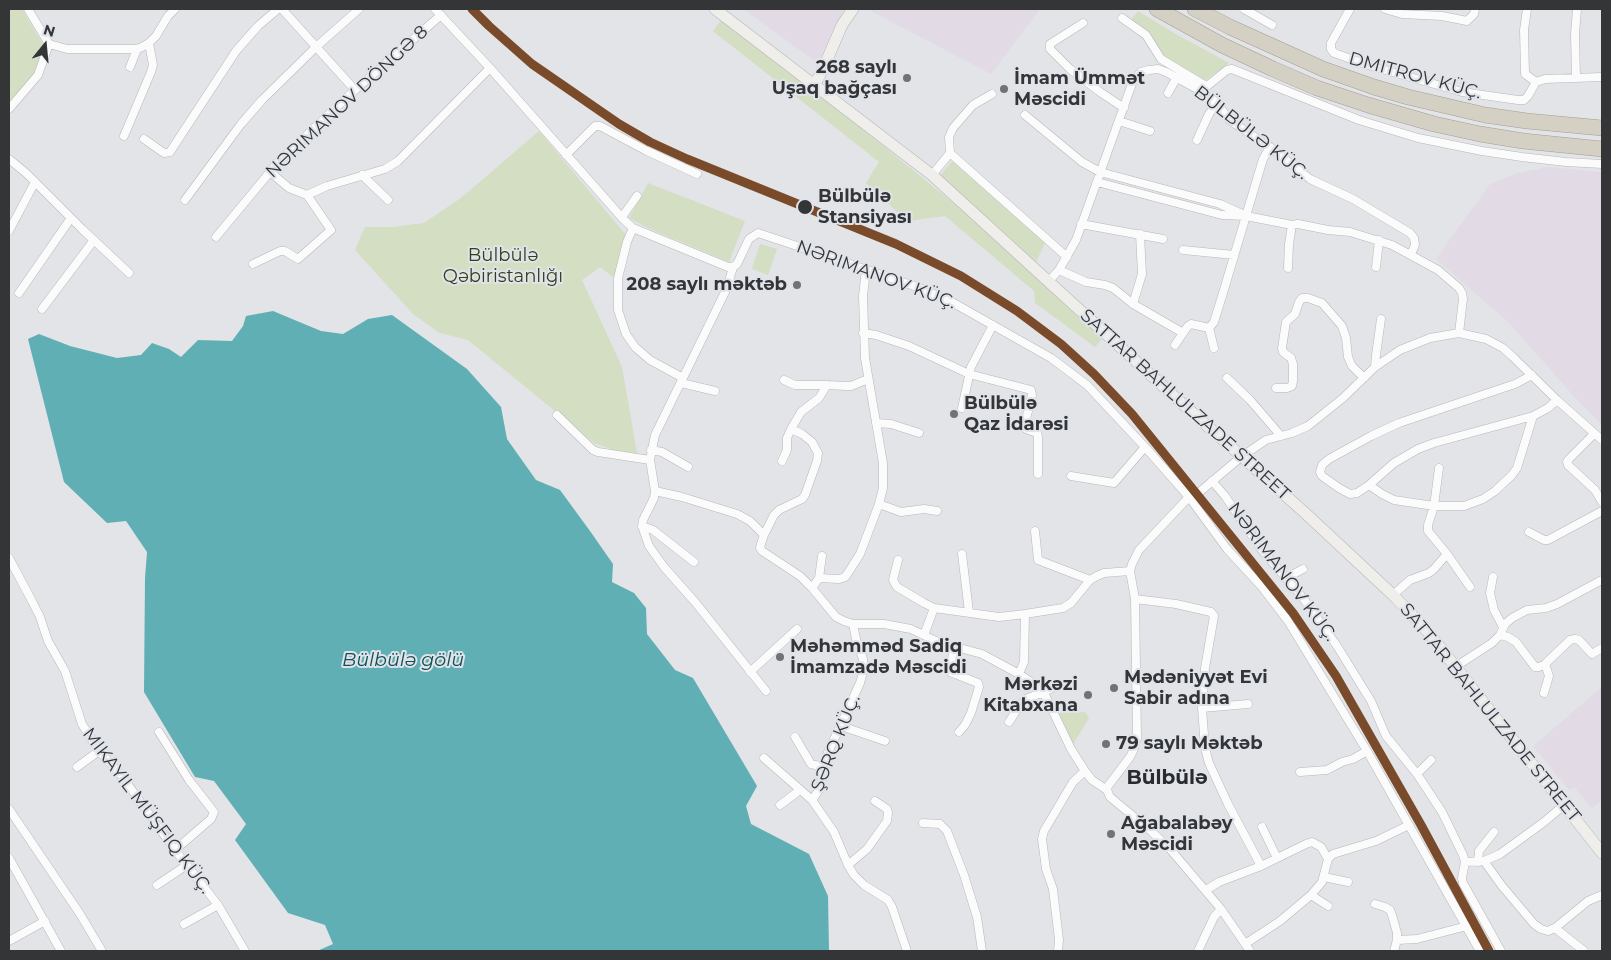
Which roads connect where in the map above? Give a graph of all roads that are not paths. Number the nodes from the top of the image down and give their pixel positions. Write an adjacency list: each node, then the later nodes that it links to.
1 (28, 9): 20 (street)
2 (175, 9): 19 (street)
3 (280, 9): 21 (street); 42 (street)
4 (359, 9): 21 (street)
5 (715, 9): 29 (main road, SATTAR BAHLULZADE STREET)
6 (853, 9): 29 (main road)
7 (1157, 9): 45 (highway)
8 (1195, 9): 39 (highway)
9 (1244, 9): 18 (street)
10 (1350, 9): 28 (street, DMITROV KÜÇ.)
11 (1385, 9): 12 (street)
12 (1475, 9)
13 (1527, 9): 28 (street)
14 (1577, 9): 27 (street)
15 (438, 12): 24 (street); 31 (street, NƏRIMANOV DÖNGƏ 8)
16 (1122, 18): 30 (street)
17 (1083, 24): 35 (street)
18 (1272, 25)
19 (150, 43): 22 (street); 41 (street)
20 (48, 44): 22 (street); 36 (street)
21 (316, 47): 31 (street); 59 (street)
22 (137, 49): 23 (street)
23 (130, 67)
24 (490, 68): 47 (street); 53 (street)
25 (1177, 77): 30 (street, BÜLBÜLƏ KÜÇ.); 32 (street); 35 (street, BÜLBÜLƏ KÜÇ.)
26 (1602, 77): 27 (street)
27 (1576, 78): 28 (street)
28 (1536, 82)
29 (815, 84): 54 (main road, SATTAR BAHLULZADE STREET)
30 (1204, 89): 34 (street, BÜLBÜLƏ KÜÇ.); 49 (street)
31 (355, 90): 50 (street, NƏRIMANOV DÖNGƏ 8)
32 (1168, 93)
33 (992, 94): 46 (street)
34 (1217, 103): 43 (street); 44 (street, BÜLBÜLƏ KÜÇ.)
35 (1124, 108): 38 (street, BÜLBÜLƏ KÜÇ.)
36 (9, 109)
37 (1025, 116): 51 (street)
38 (1119, 121): 40 (street); 51 (street, BÜLBÜLƏ KÜÇ.)
39 (1602, 128)
40 (1150, 131)
41 (124, 136)
42 (144, 139)
43 (1197, 140)
44 (1270, 147): 61 (street); 74 (street, BÜLBÜLƏ KÜÇ.)
45 (1602, 149)
46 (950, 153): 54 (street); 76 (street)
47 (566, 155): 52 (street); 62 (street)
48 (9, 159): 55 (street)
49 (1602, 164)
50 (270, 172): 57 (street); 69 (street, NƏRIMANOV DÖNGƏ 8)
51 (1100, 172): 56 (street, BÜLBÜLƏ KÜÇ.); 61 (street)
52 (697, 174)
53 (362, 175): 57 (street); 60 (street)
54 (932, 175): 84 (main road, SATTAR BAHLULZADE STREET)
55 (35, 182): 63 (street); 67 (street)
56 (1097, 182): 61 (street); 64 (street, BÜLBÜLƏ KÜÇ.)
57 (307, 195): 77 (street)
58 (637, 196): 62 (street)
59 (185, 200)
60 (388, 200)
61 (1246, 216): 65 (street); 75 (street)
62 (622, 217): 66 (street)
63 (71, 218): 71 (street); 85 (street)
64 (1081, 224): 68 (street); 76 (street, BÜLBÜLƏ KÜÇ.)
65 (1292, 226): 72 (street); 80 (street)
66 (633, 228): 78 (street); 103 (street)
67 (9, 231)
68 (1140, 234): 70 (street); 86 (street)
69 (216, 237)
70 (1162, 239)
71 (94, 240): 83 (street); 87 (street)
72 (1379, 240): 74 (street); 79 (street)
73 (1183, 250): 75 (street)
74 (1411, 254): 93 (street)
75 (1234, 255): 90 (street)
76 (1067, 257): 82 (street, BÜLBÜLƏ KÜÇ.)
77 (253, 264)
78 (733, 267): 81 (street, NƏRIMANOV KÜÇ.); 103 (street, NƏRIMANOV KÜÇ.)
79 (1376, 267)
80 (1288, 268)
81 (866, 270): 89 (street, NƏRIMANOV KÜÇ.); 91 (street)
82 (1059, 270): 84 (street, BÜLBÜLƏ KÜÇ.); 86 (street)
83 (129, 273)
84 (1048, 282): 119 (main road, SATTAR BAHLULZADE STREET)
85 (19, 293)
86 (1133, 304): 92 (street)
87 (42, 309)
88 (1381, 319): 96 (street)
89 (993, 325): 97 (street); 117 (street, NƏRIMANOV KÜÇ.)
90 (1209, 328): 92 (street); 95 (street)
91 (863, 333): 97 (street); 101 (street)
92 (1183, 333): 94 (street)
93 (1459, 333): 96 (street); 98 (street)
94 (1175, 345)
95 (1214, 348)
96 (1376, 367): 100 (street)
97 (969, 374): 108 (street); 124 (street)
98 (1532, 375): 107 (street); 127 (street)
99 (1228, 378): 115 (street)
100 (1364, 378): 105 (street); 115 (street)
101 (868, 379): 104 (street); 111 (street)
102 (784, 380): 104 (street)
103 (682, 381): 106 (street); 118 (street, NƏRIMANOV KÜÇ.)
104 (827, 384): 112 (street)
105 (1276, 388)
106 (715, 391)
107 (1557, 400): 110 (street); 114 (street)
108 (962, 408)
109 (557, 415): 120 (street)
110 (1533, 416): 127 (street); 132 (street)
111 (876, 422): 113 (street); 131 (street)
112 (791, 429): 121 (street); 138 (street)
113 (919, 433)
114 (1594, 434): 116 (street); 130 (street)
115 (1281, 436): 119 (street)
116 (1602, 440)
117 (1146, 446): 125 (street); 129 (street, NƏRIMANOV KÜÇ.)
118 (651, 450): 120 (street, NƏRIMANOV KÜÇ.); 122 (street)
119 (1241, 457): 126 (street); 154 (main road, SATTAR BAHLULZADE STREET)
120 (650, 460): 128 (street, NƏRIMANOV KÜÇ.)
121 (782, 461)
122 (688, 467)
123 (1439, 468): 132 (street)
124 (1038, 474)
125 (1071, 476)
126 (1212, 481): 129 (street); 149 (street, NƏRIMANOV KÜÇ.)
127 (1369, 485): 132 (street)
128 (655, 491): 135 (street); 138 (street)
129 (1189, 496): 146 (street); 182 (street, NƏRIMANOV KÜÇ.)
130 (1602, 502)
131 (879, 504): 133 (street); 148 (street)
132 (1434, 506): 140 (street)
133 (938, 511)
134 (1602, 511): 137 (street)
135 (642, 526): 144 (street); 167 (street)
136 (1035, 531): 150 (street)
137 (1529, 532)
138 (764, 535): 153 (street)
139 (962, 554): 157 (street)
140 (1447, 554): 152 (street); 154 (street)
141 (822, 556): 148 (street)
142 (9, 558): 181 (street)
143 (898, 560): 156 (street)
144 (694, 562)
145 (1303, 569): 149 (street)
146 (1130, 571): 150 (street); 155 (street)
147 (1493, 577): 161 (street)
148 (819, 578): 153 (street)
149 (1286, 578): 189 (street, NƏRIMANOV KÜÇ.)
150 (1090, 580): 158 (street)
151 (1602, 580): 161 (street)
152 (1470, 587)
153 (812, 588): 159 (street)
154 (1394, 595): 166 (main road, SATTAR BAHLULZADE STREET)
155 (1135, 599): 174 (street); 191 (street)
156 (934, 608): 157 (street); 162 (street)
157 (970, 612): 158 (street)
158 (1025, 614): 168 (street)
159 (853, 624): 162 (street); 176 (street, ŞƏRQ KÜÇ.)
160 (797, 628): 167 (street)
161 (1501, 631): 165 (street); 166 (street)
162 (924, 635): 163 (street)
163 (955, 646): 168 (street); 178 (street)
164 (1602, 648): 165 (street)
165 (1545, 664): 172 (street)
166 (1455, 667): 195 (main road, SATTAR BAHLULZADE STREET)
167 (750, 672): 170 (street)
168 (1019, 674): 171 (street)
169 (1053, 688): 171 (street)
170 (766, 691)
171 (1042, 693): 175 (street); 187 (street)
172 (1544, 693)
173 (1248, 704): 174 (street)
174 (1202, 708): 210 (street)
175 (1010, 722)
176 (841, 726): 180 (street); 186 (street, ŞƏRQ KÜÇ.)
177 (159, 732): 201 (street)
178 (958, 732)
179 (795, 737): 186 (street)
180 (885, 741)
181 (99, 751): 185 (street); 201 (street)
182 (1366, 752): 188 (street); 198 (street, NƏRIMANOV KÜÇ.)
183 (764, 758): 190 (street)
184 (1432, 760): 189 (street)
185 (77, 767)
186 (824, 767): 192 (street, ŞƏRQ KÜÇ.)
187 (1085, 771): 191 (street); 233 (street)
188 (1300, 772)
189 (1417, 774): 207 (street, NƏRIMANOV KÜÇ.)
190 (800, 790): 192 (street); 194 (street)
191 (1107, 790): 214 (street)
192 (812, 800): 209 (street, ŞƏRQ KÜÇ.)
193 (876, 801): 209 (street)
194 (780, 805)
195 (1564, 805): 202 (main road, SATTAR BAHLULZADE STREET); 206 (street)
196 (9, 809): 229 (street)
197 (923, 822): 232 (street)
198 (1409, 825): 205 (street); 223 (street, NƏRIMANOV KÜÇ.)
199 (1262, 827): 204 (street)
200 (1494, 832): 206 (street)
201 (175, 850): 208 (street)
202 (1602, 853)
203 (9, 858): 221 (street)
204 (1277, 858): 205 (street); 210 (street)
205 (1328, 859): 211 (street)
206 (1481, 861): 207 (street); 224 (street)
207 (1465, 862): 237 (street, NƏRIMANOV KÜÇ.)
208 (187, 865): 213 (street); 218 (street)
209 (848, 866): 231 (street, ŞƏRQ KÜÇ.)
210 (1261, 866): 214 (street)
211 (1324, 877): 212 (street); 216 (street)
212 (1348, 882)
213 (157, 885)
214 (1206, 890): 220 (street)
215 (1602, 894): 224 (street)
216 (1311, 895): 219 (street); 227 (street)
217 (1375, 904): 225 (street)
218 (218, 905): 222 (street); 230 (street)
219 (1328, 906)
220 (1221, 909): 227 (street); 234 (street)
221 (45, 921): 226 (street); 228 (street)
222 (184, 924)
223 (1467, 926): 225 (street); 236 (street, NƏRIMANOV KÜÇ.)
224 (1555, 928): 238 (street)
225 (1397, 940): 235 (street)
226 (9, 941)
227 (1247, 948)
228 (61, 951)
229 (102, 951)
230 (245, 951)
231 (907, 951)
232 (982, 951)
233 (1058, 951)
234 (1198, 951)
235 (1394, 951)
236 (1480, 951)
237 (1502, 951)
238 (1584, 951)

